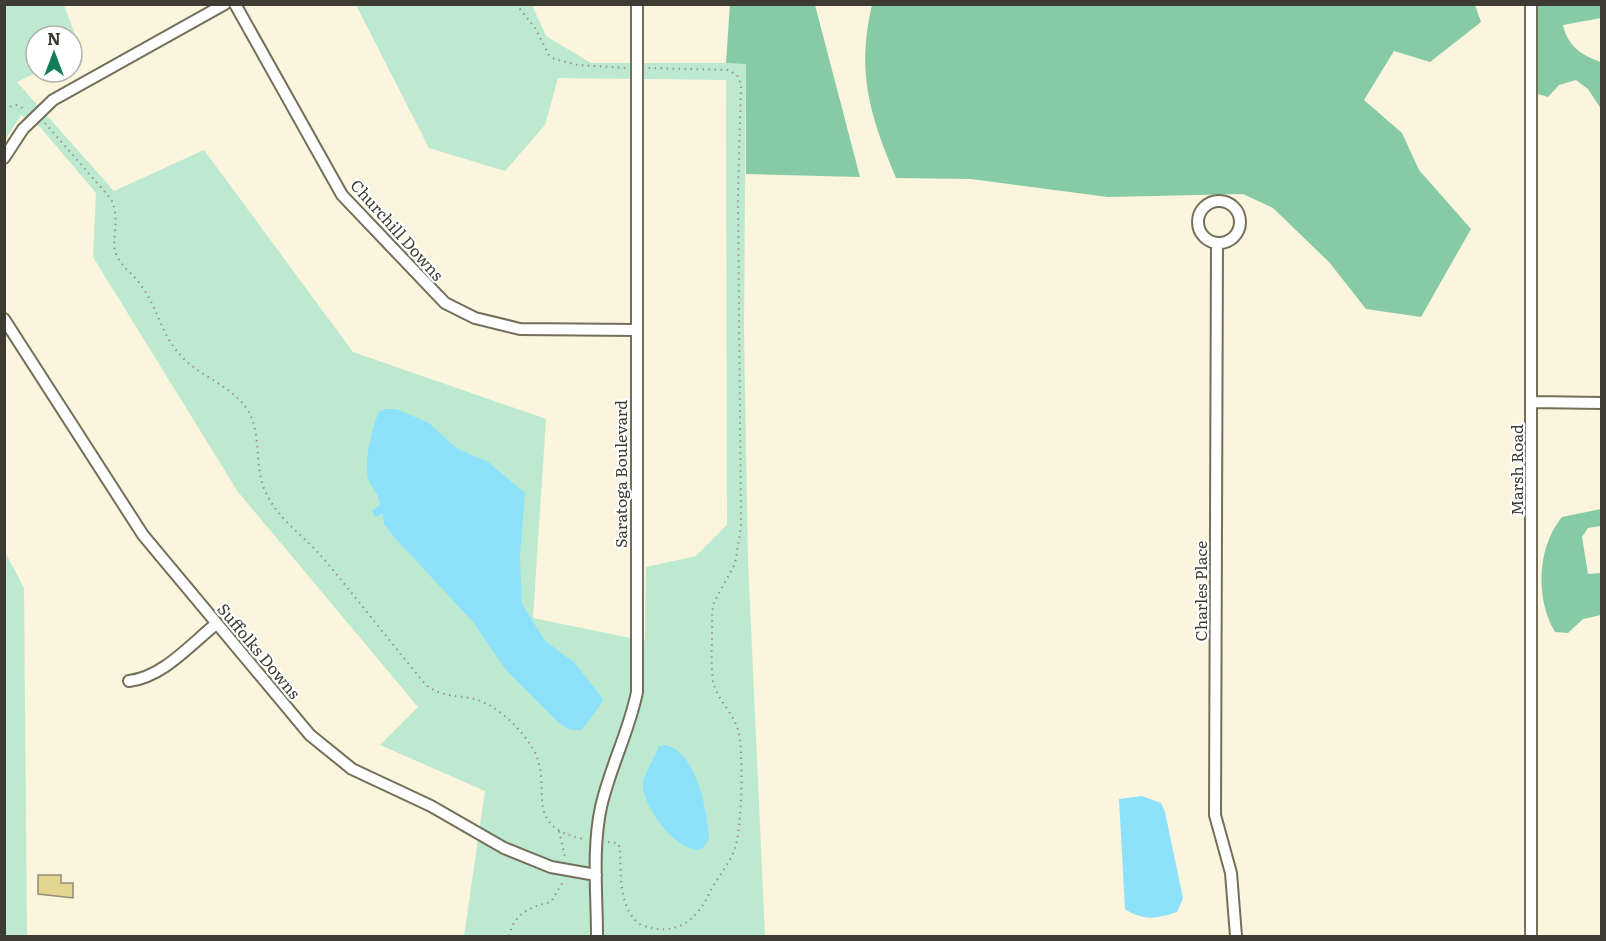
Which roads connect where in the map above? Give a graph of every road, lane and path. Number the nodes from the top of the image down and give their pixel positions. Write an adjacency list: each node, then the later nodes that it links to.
1 (225, 4): 8 (street)
2 (235, 4): 12 (street, Churchill Downs)
3 (516, 4): 6 (path)
4 (637, 4): 6 (street, Saratoga Boulevard)
5 (1531, 4): 13 (street, Marsh Road)
6 (636, 68): 12 (street, Saratoga Boulevard); 18 (path)
7 (4, 108): 8 (path)
8 (35, 115): 9 (street); 17 (path)
9 (4, 158)
10 (1217, 243): 10 (street); 23 (street, Charles Place)
11 (4, 320): 15 (street, Suffolks Downs)
12 (635, 330): 18 (street, Saratoga Boulevard)
13 (1532, 402): 14 (street); 24 (street, Marsh Road)
14 (1602, 403)
15 (216, 624): 16 (street); 19 (street, Suffolks Downs)
16 (129, 681)
17 (559, 831): 18 (path); 19 (path)
18 (596, 842): 20 (street, Saratoga Boulevard)
19 (567, 870): 20 (street, Suffolks Downs); 21 (path)
20 (596, 875): 22 (street, Saratoga Boulevard)
21 (509, 936)
22 (597, 936)
23 (1236, 936)
24 (1531, 936)

